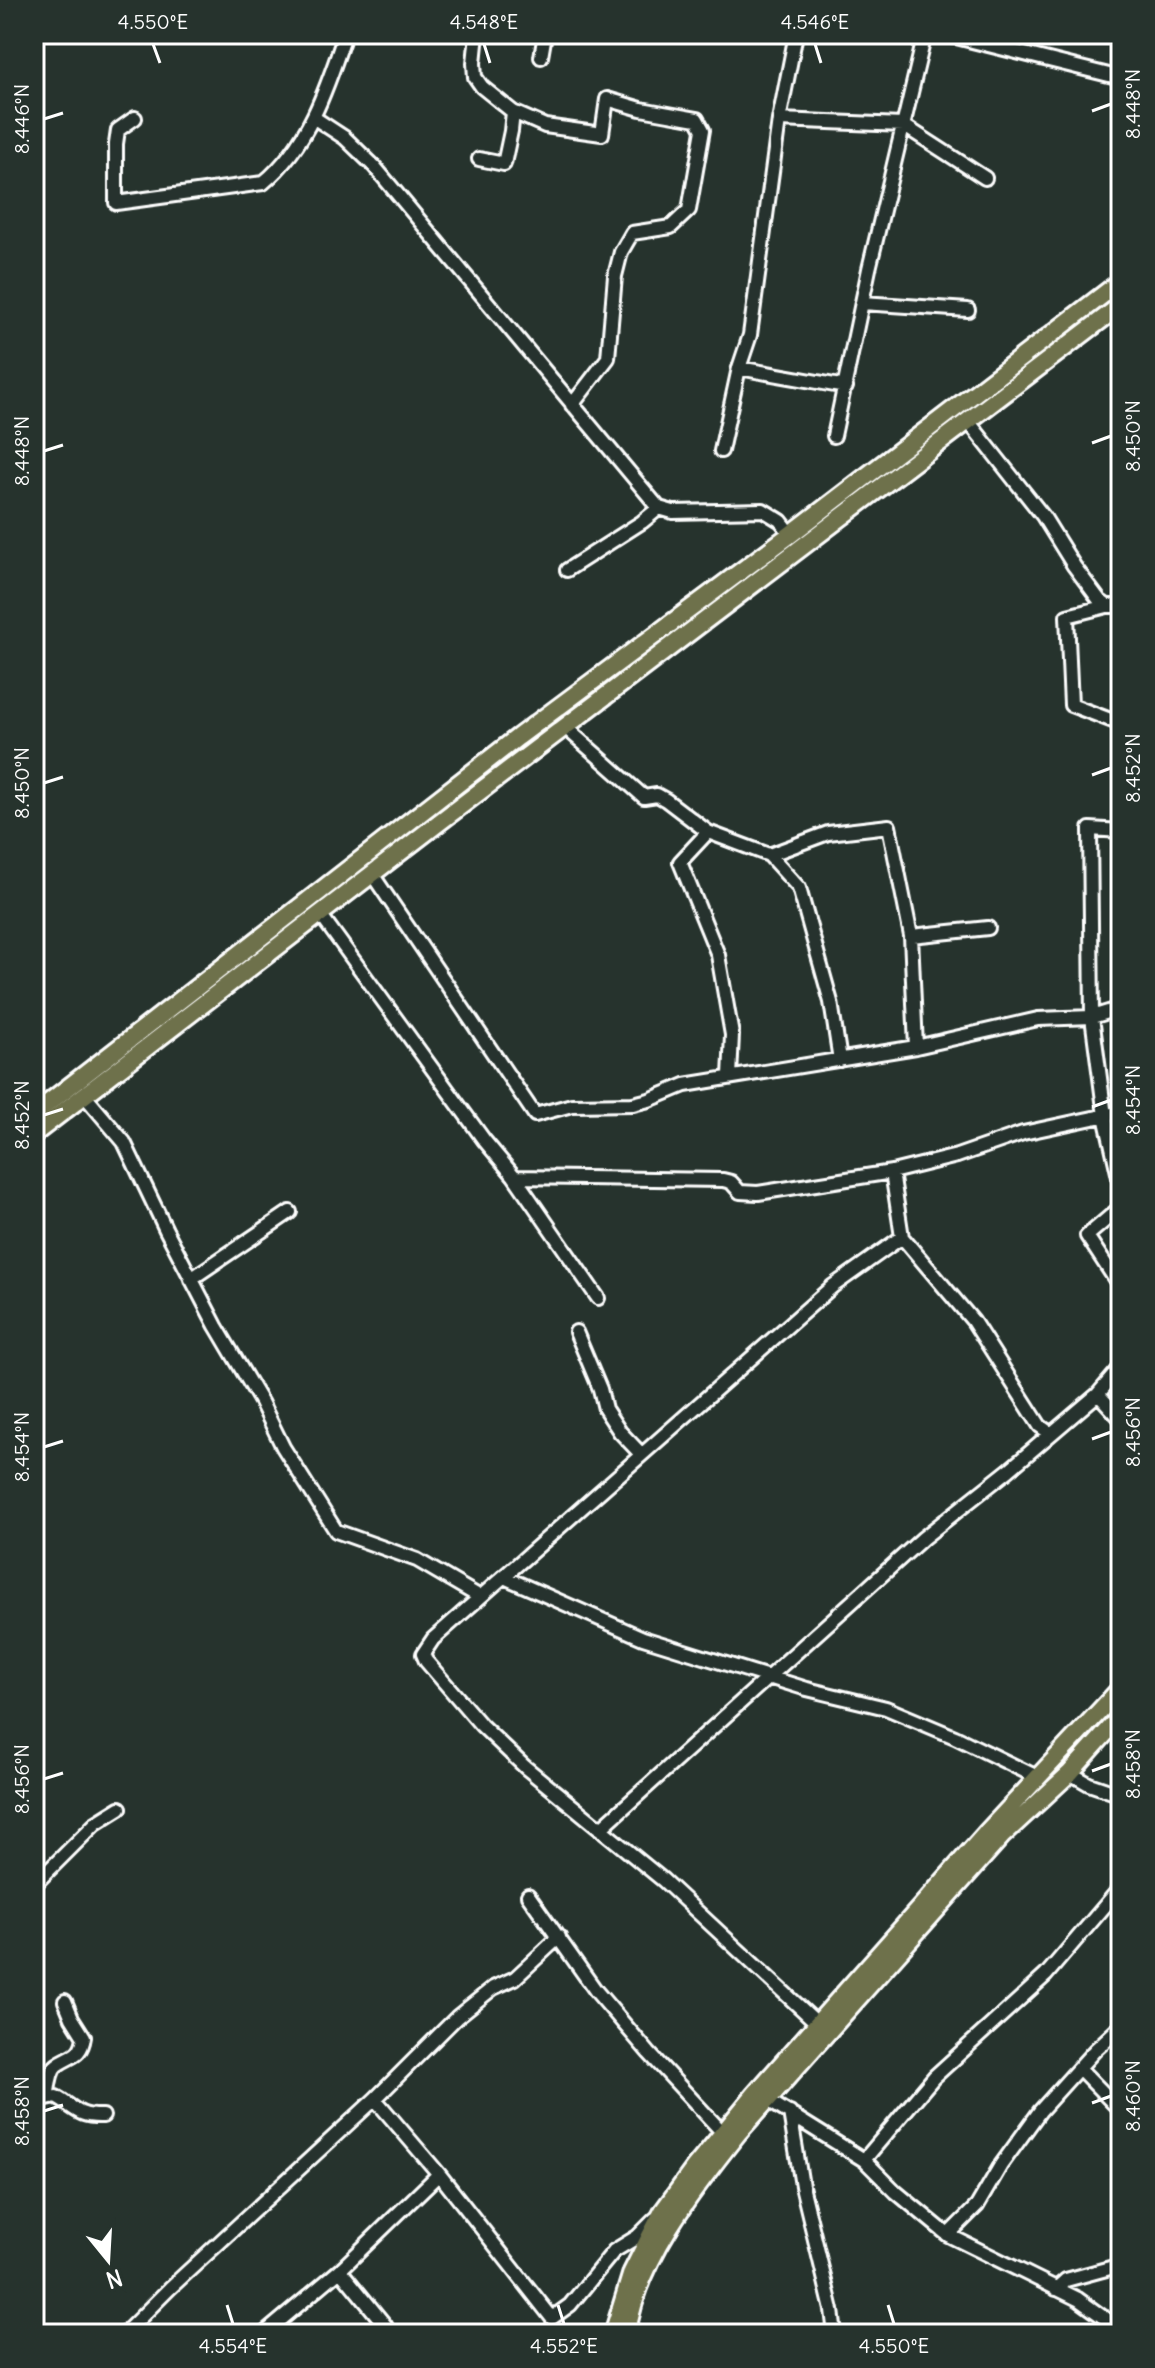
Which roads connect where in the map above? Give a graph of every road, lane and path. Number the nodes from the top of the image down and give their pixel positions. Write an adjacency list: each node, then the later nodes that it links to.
1 (345, 34): 10 (street)
2 (477, 34): 9 (street)
3 (545, 34): 7 (street)
4 (796, 34): 12 (street)
5 (925, 34): 13 (street)
6 (944, 34): 8 (street)
7 (541, 57)
8 (1121, 77)
9 (513, 112): 14 (street); 22 (street)
10 (313, 117): 11 (street); 22 (street)
11 (135, 118)
12 (779, 120): 13 (street); 20 (street)
13 (903, 125): 15 (street); 17 (street)
14 (479, 159)
15 (985, 178)
16 (1121, 281): 27 (main road)
17 (862, 303): 19 (street); 21 (street)
18 (1121, 305): 23 (main road)
19 (968, 310)
20 (739, 368): 21 (street); 25 (street)
21 (846, 387): 24 (street)
22 (572, 405): 26 (street)
23 (968, 421): 29 (street); 31 (main road)
24 (834, 436)
25 (721, 451)
26 (659, 508): 27 (street); 28 (street)
27 (791, 534): 46 (main road)
28 (567, 570)
29 (1114, 606): 30 (street)
30 (1121, 724)
31 (565, 727): 33 (street); 35 (main road)
32 (1121, 831): 40 (street)
33 (708, 832): 34 (street); 43 (street)
34 (769, 855): 38 (street); 42 (street)
35 (372, 874): 36 (main road); 43 (street)
36 (320, 914): 44 (main road); 50 (street)
37 (988, 928): 38 (street)
38 (911, 936): 41 (street)
39 (1121, 1008): 40 (street)
40 (1092, 1017): 41 (street); 47 (street)
41 (916, 1047): 42 (street)
42 (840, 1060): 43 (street)
43 (730, 1076)
44 (85, 1096): 48 (main road); 55 (street)
45 (1121, 1112): 47 (street)
46 (34, 1114)
47 (1105, 1116): 49 (street); 51 (street)
48 (34, 1134)
49 (892, 1172): 50 (street); 54 (street)
50 (515, 1177): 57 (street)
51 (1121, 1186)
52 (1121, 1207): 56 (street)
53 (290, 1212): 55 (street)
54 (902, 1237): 62 (street); 65 (street)
55 (191, 1279): 67 (street)
56 (1121, 1288)
57 (598, 1298)
58 (576, 1332): 65 (street)
59 (1121, 1367): 60 (street)
60 (1098, 1394): 61 (street); 63 (street)
61 (1121, 1419)
62 (1040, 1426): 63 (street); 64 (street)
63 (1051, 1434): 64 (street)
64 (1030, 1452): 68 (street)
65 (641, 1454): 66 (street)
66 (504, 1577): 67 (street); 68 (street)
67 (480, 1597): 75 (street)
68 (767, 1676): 72 (street); 75 (street)
69 (1120, 1691): 72 (main road)
70 (1121, 1716): 71 (main road)
71 (1070, 1773): 73 (street); 85 (main road)
72 (1037, 1777): 81 (main road)
73 (1121, 1795)
74 (120, 1808): 76 (street)
75 (600, 1829): 81 (street)
76 (34, 1885)
77 (1121, 1887): 91 (street)
78 (528, 1895): 79 (street)
79 (559, 1937): 84 (street); 90 (street)
80 (65, 2001): 86 (street)
81 (818, 2024): 90 (main road)
82 (1121, 2026): 83 (street)
83 (1079, 2068): 87 (street); 94 (street)
84 (375, 2099): 92 (street); 99 (street)
85 (766, 2099): 88 (street); 103 (main road)
86 (40, 2100): 89 (street)
87 (1121, 2111)
88 (790, 2113): 91 (street); 104 (street)
89 (103, 2116)
90 (724, 2134): 93 (main road)
91 (864, 2160): 94 (street)
92 (439, 2174): 93 (street); 96 (street)
93 (663, 2211): 102 (main road)
94 (948, 2235): 97 (street)
95 (1121, 2265): 97 (street)
96 (340, 2270): 100 (street); 101 (street)
97 (1056, 2289): 98 (street)
98 (1121, 2330)
99 (124, 2334)
100 (264, 2334)
101 (389, 2334)
102 (613, 2334)
103 (627, 2334)
104 (835, 2334)

